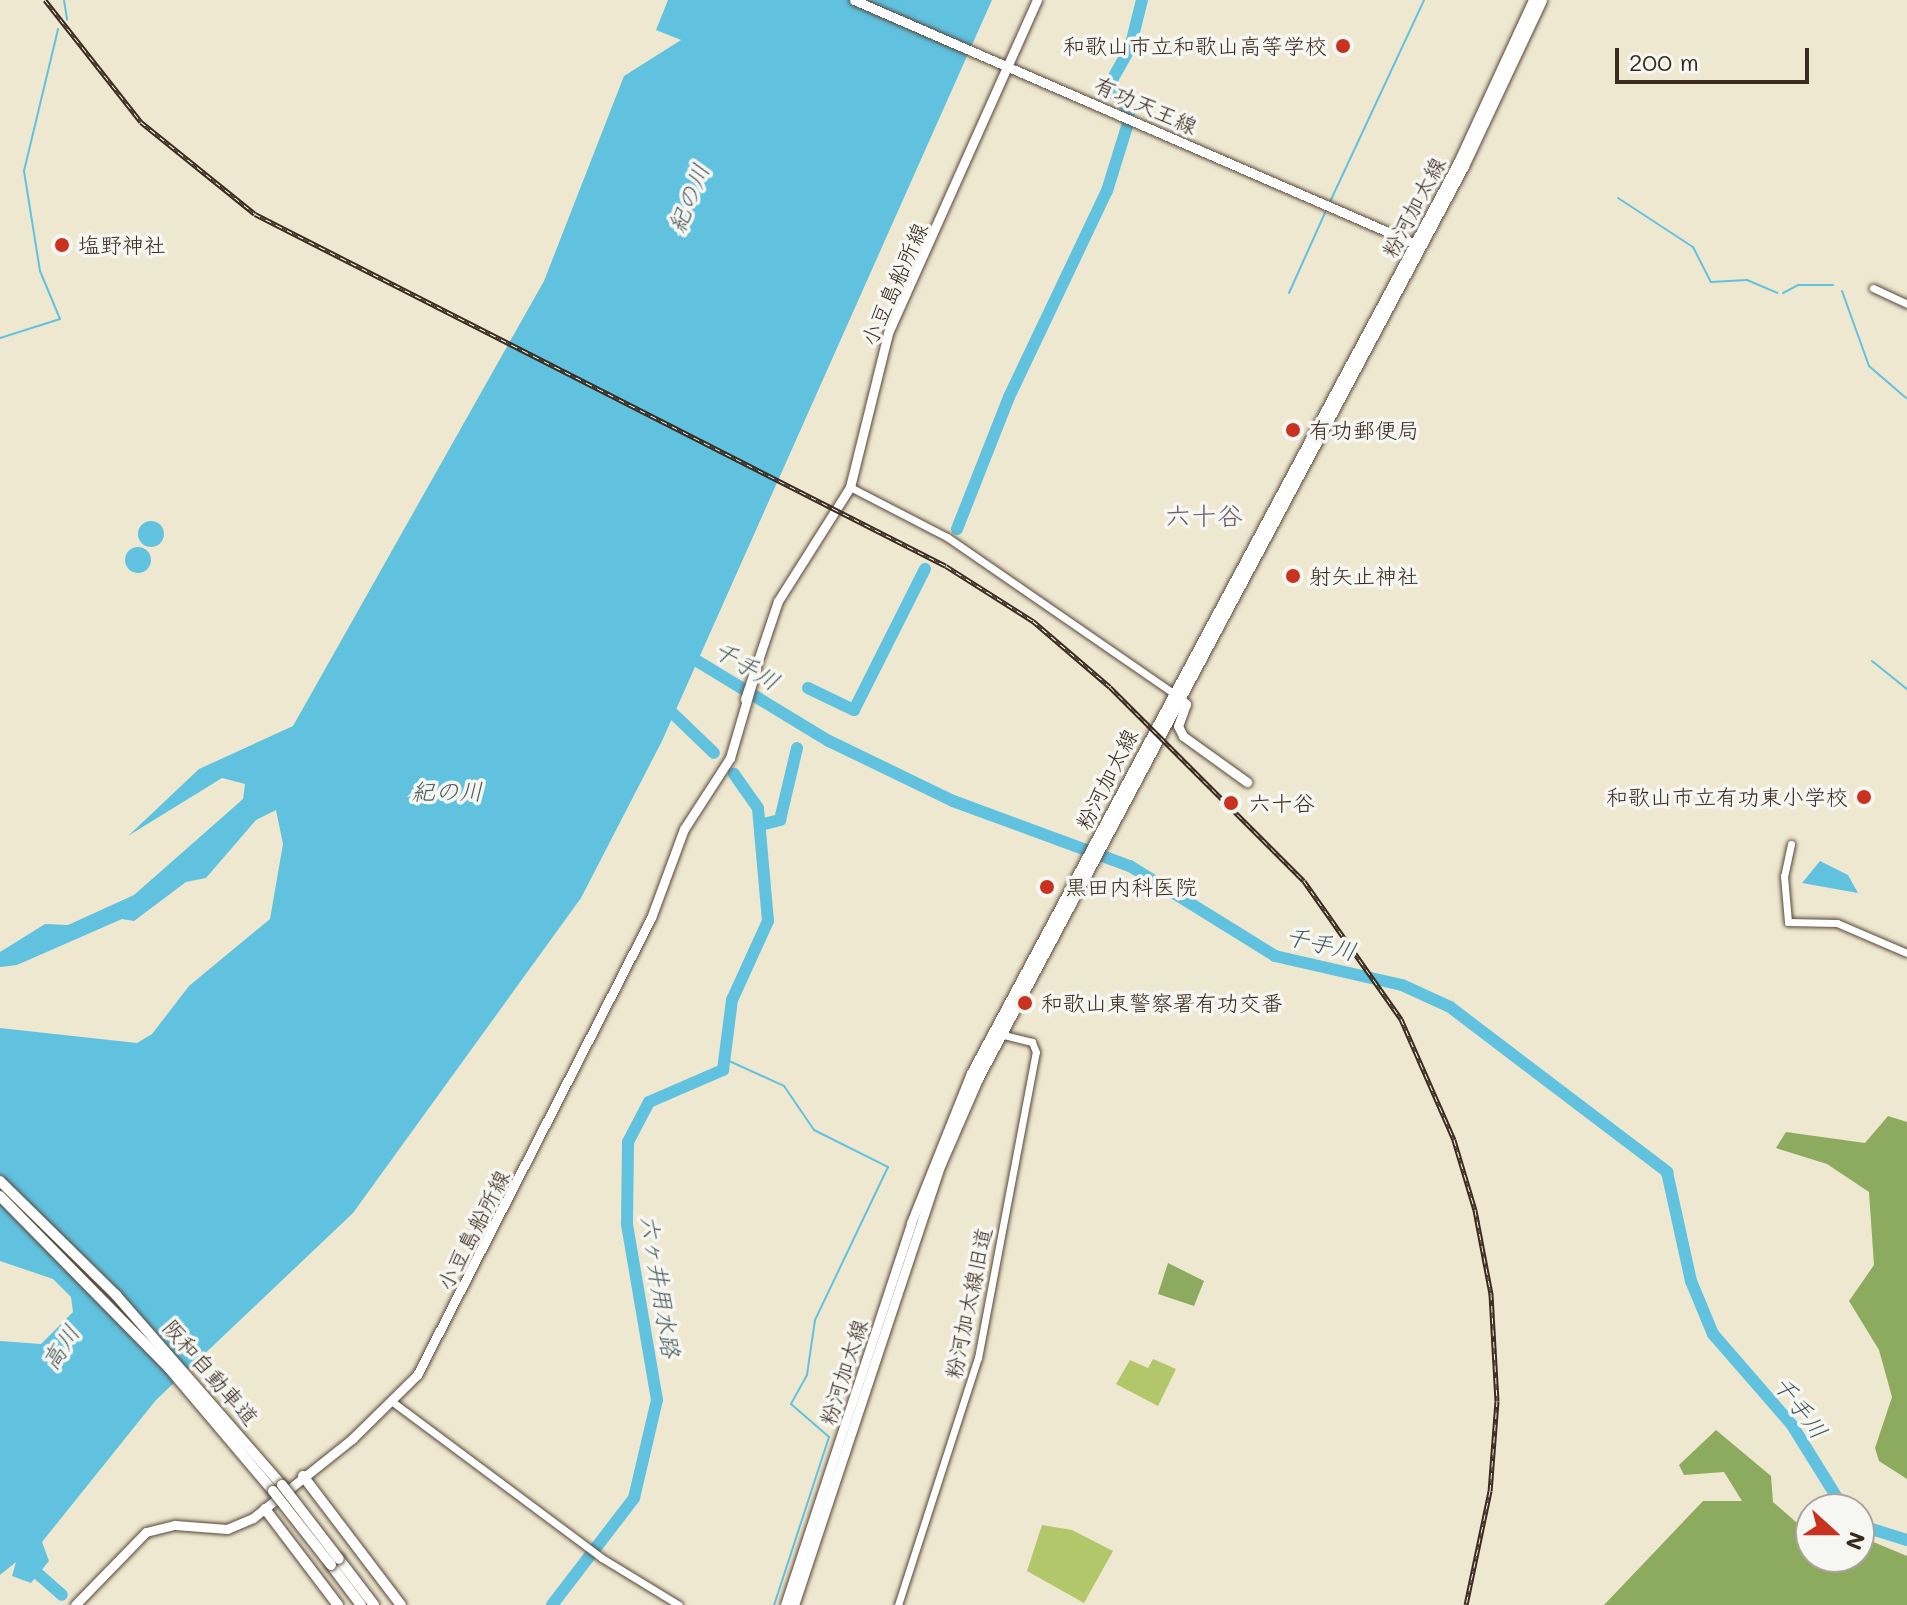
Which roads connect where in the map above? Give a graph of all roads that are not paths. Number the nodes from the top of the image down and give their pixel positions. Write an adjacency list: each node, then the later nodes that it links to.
1 (854, 0): 5 (main road, 有功天王線)
2 (1037, 0): 5 (main road, 小豆島船所線)
3 (1533, 0): 6 (main road, 粉河加太線)
4 (1542, 0): 6 (main road, 粉河加太線)
5 (1005, 64): 6 (main road, 有功天王線); 9 (main road, 小豆島船所線)
6 (1417, 245): 10 (main road, 粉河加太線)
7 (1873, 288): 8 (street)
8 (1907, 304)
9 (850, 487): 10 (street); 17 (main road, 小豆島船所線)
10 (1177, 695): 11 (main road); 14 (main road, 粉河加太線)
11 (1247, 782)
12 (1791, 844): 13 (street)
13 (1907, 953)
14 (997, 1033): 28 (main road, 粉河加太線); 29 (main road, 粉河加太線); 30 (street, 粉河加太線旧道)
15 (0, 1181): 18 (highway, 阪和自動車道)
16 (0, 1196): 18 (highway, 阪和自動車道)
17 (394, 1403): 19 (main road, 小豆島船所線); 27 (street)
18 (256, 1462): 21 (highway, 阪和自動車道, bridge)
19 (303, 1476): 20 (main road, 小豆島船所線); 26 (highway)
20 (265, 1509): 22 (main road, 小豆島船所線); 23 (highway)
21 (335, 1562): 24 (highway, 阪和自動車道); 25 (highway, 阪和自動車道)
22 (75, 1605)
23 (338, 1605)
24 (361, 1605)
25 (374, 1605)
26 (401, 1605)
27 (679, 1605)
28 (785, 1605)
29 (794, 1605)
30 (898, 1605)

